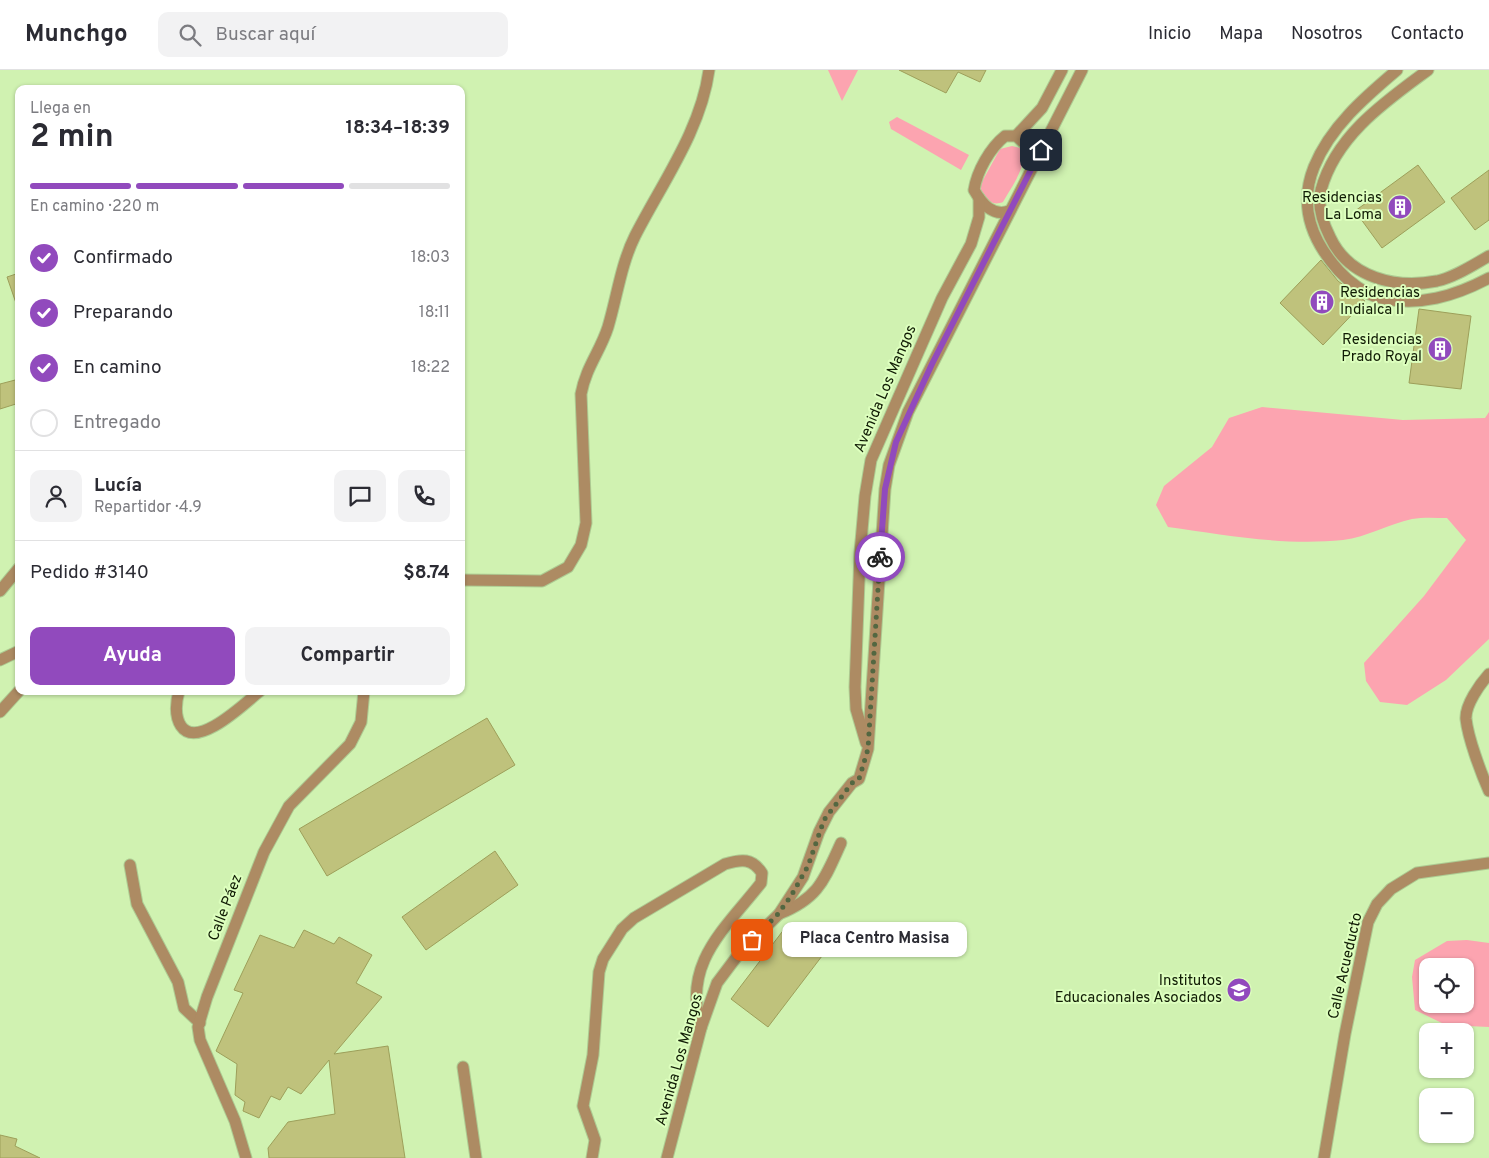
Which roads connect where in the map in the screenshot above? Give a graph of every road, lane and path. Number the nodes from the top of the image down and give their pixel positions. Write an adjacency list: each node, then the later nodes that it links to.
1 (709, 70): 13 (street)
2 (1062, 70): 6 (street, Avenida Los Mangos)
3 (1082, 70): 7 (street, Avenida Los Mangos)
4 (1397, 70): 11 (street)
5 (1428, 70): 10 (street)
6 (1016, 136): 7 (street); 8 (street, Avenida Los Mangos)
7 (1041, 150): 9 (street, Avenida Los Mangos)
8 (978, 198): 9 (street); 23 (street, Avenida Los Mangos)
9 (1010, 212): 23 (street, Avenida Los Mangos)
10 (1489, 256)
11 (1489, 278)
12 (15, 573): 14 (street)
13 (465, 580)
14 (0, 591)
15 (15, 654): 16 (street)
16 (0, 660)
17 (1489, 674): 24 (street)
18 (15, 695): 22 (street)
19 (178, 695): 20 (street)
20 (255, 695)
21 (364, 695): 29 (street, Calle Páez)
22 (0, 712)
23 (868, 749): 28 (street, Avenida Los Mangos)
24 (1489, 791)
25 (841, 843): 28 (street)
26 (1489, 863): 36 (street, Calle Acueducto)
27 (130, 865): 29 (street)
28 (778, 914): 30 (street, Avenida Los Mangos)
29 (200, 1023): 32 (street, Calle Páez)
30 (701, 1028): 34 (street); 35 (street, Avenida Los Mangos)
31 (463, 1067): 33 (street)
32 (246, 1158)
33 (476, 1158)
34 (592, 1158)
35 (667, 1158)
36 (1324, 1158)

